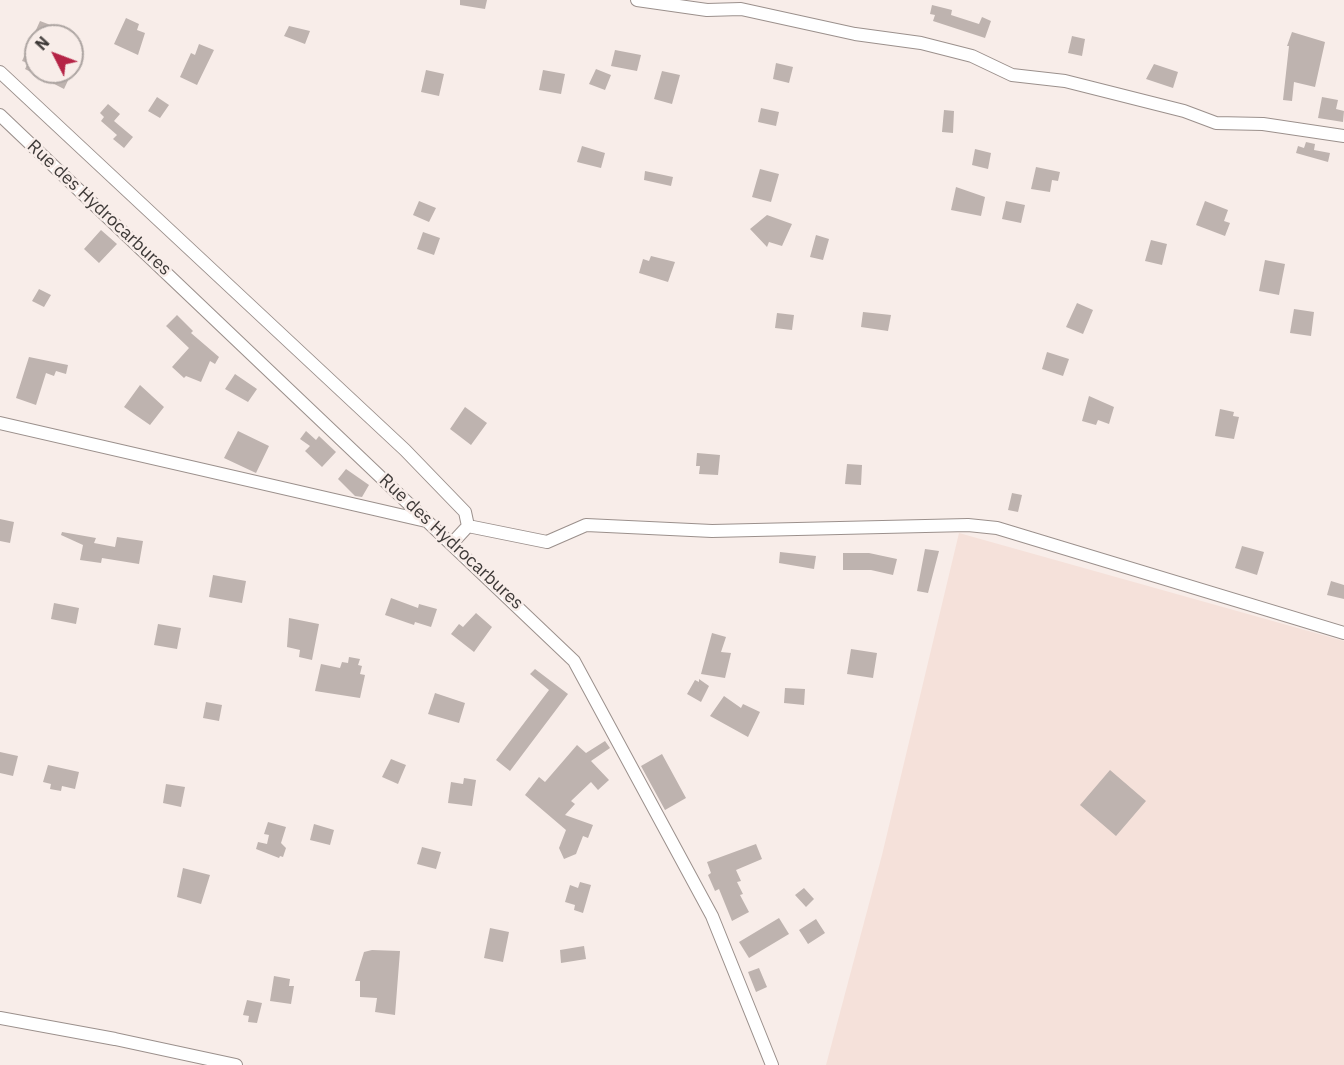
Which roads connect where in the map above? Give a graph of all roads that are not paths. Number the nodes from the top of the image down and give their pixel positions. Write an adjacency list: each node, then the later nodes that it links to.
1 (637, 0): 4 (street)
2 (0, 72): 7 (street)
3 (0, 115): 6 (street, Rue des Hydrocarbures)
4 (1344, 136)
5 (0, 423): 6 (street)
6 (428, 521): 8 (street, Rue des Hydrocarbures)
7 (468, 526): 8 (street); 9 (street)
8 (449, 542): 12 (street, Rue des Hydrocarbures)
9 (1344, 633)
10 (0, 1018): 11 (street)
11 (236, 1065)
12 (772, 1065)

